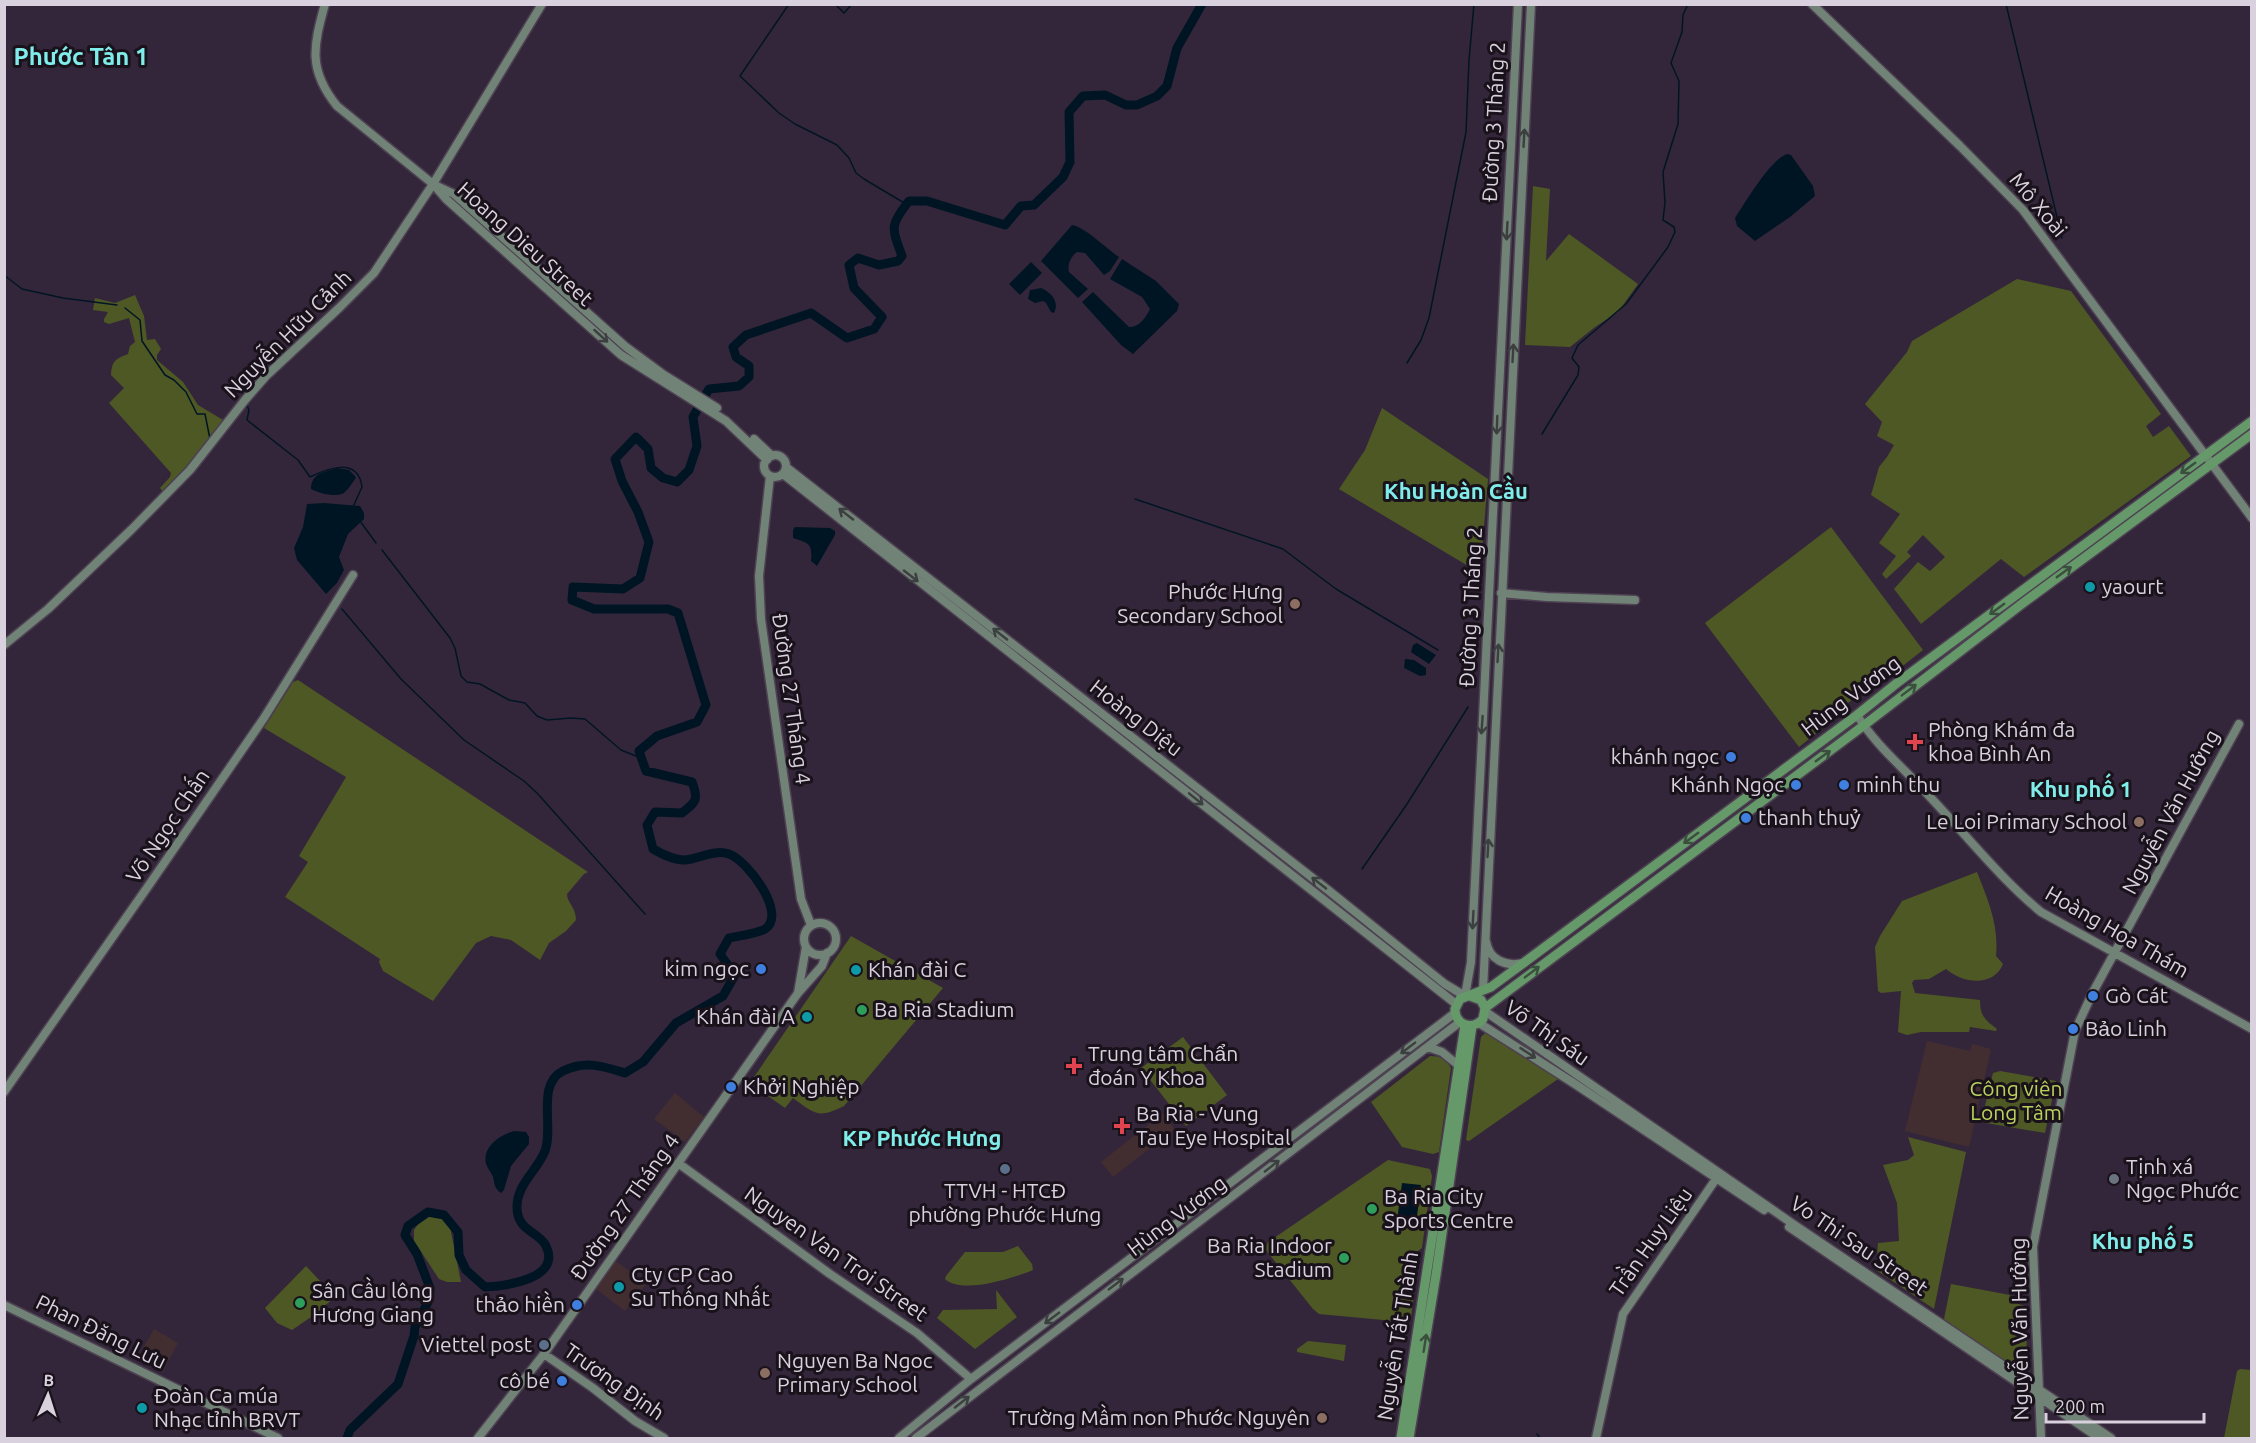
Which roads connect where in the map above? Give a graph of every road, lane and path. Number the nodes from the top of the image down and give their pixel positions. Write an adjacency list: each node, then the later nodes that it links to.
1 (325, 4): 8 (main road, Hoang Dieu Street)
2 (542, 4): 8 (main road, Nguyễn Hữu Cảnh)
3 (1518, 4): 6 (main road, Đường 3 Tháng 2)
4 (1531, 4): 7 (main road, Đường 3 Tháng 2, one-way to 4)
5 (1812, 4): 14 (main road, Mô Xoài)
6 (1511, 171): 7 (main road); 9 (main road, Đường 3 Tháng 2, one-way to 9)
7 (1522, 172): 10 (main road, Đường 3 Tháng 2, one-way to 7)
8 (434, 184): 13 (main road, Hoang Dieu Street); 21 (main road, Nguyễn Hữu Cảnh)
9 (1498, 385): 10 (main road); 40 (main road, Đường 3 Tháng 2, one-way to 40)
10 (1511, 385): 19 (main road, Đường 3 Tháng 2)
11 (2252, 421): 14 (main road, Hùng Vương)
12 (2252, 434): 14 (main road, Hùng Vương)
13 (769, 458): 15 (main road); 16 (main road)
14 (2209, 459): 17 (main road, Mô Xoài); 22 (main road, Hùng Vương, one-way to 22); 23 (main road, Hùng Vương, one-way to 14)
15 (784, 470): 16 (main road); 30 (main road, Hoàng Diệu)
16 (770, 476): 32 (main road, Đường 27 Tháng 4)
17 (2252, 518)
18 (353, 575): 47 (main road, Võ Ngọc Chấn)
19 (1501, 593): 20 (main road); 33 (main road, Đường 3 Tháng 2, one-way to 19)
20 (1635, 600)
21 (4, 645)
22 (1936, 654): 23 (main road); 24 (main road, Hùng Vương)
23 (1943, 663): 26 (main road, Hùng Vương, one-way to 23)
24 (1857, 716): 26 (main road, Hoàng Hoa Thám); 27 (main road, Hùng Vương)
25 (2239, 724): 36 (main road, Nguyễn Văn Hưởng)
26 (1863, 726): 28 (main road, Hùng Vương, one-way to 26); 36 (main road, Hoàng Hoa Thám)
27 (1792, 763): 28 (main road); 29 (main road, Hùng Vương)
28 (1799, 774): 31 (main road, Hùng Vương)
29 (1714, 821): 31 (main road); 37 (main road, Hùng Vương, one-way to 37)
30 (1238, 826): 40 (main road, Hoàng Diệu, one-way to 30); 41 (main road, Hoàng Diệu)
31 (1721, 832): 42 (main road, Hùng Vương, one-way to 31)
32 (811, 925): 34 (main road); 35 (main road)
33 (1484, 930): 37 (main road); 38 (main road, Đường 3 Tháng 2)
34 (806, 947): 35 (main road); 39 (main road)
35 (827, 953): 39 (main road, Đường 27 Tháng 4)
36 (2115, 955): 44 (main road, Hoàng Hoa Thám); 53 (main road, Nguyễn Văn Hưởng)
37 (1524, 963): 38 (main road, Hùng Vương)
38 (1483, 990): 40 (main road, Hùng Vương); 42 (main road)
39 (798, 993): 48 (main road, Đường 27 Tháng 4)
40 (1468, 996): 41 (main road, Hùng Vương); 42 (main road)
41 (1456, 1008): 43 (main road); 52 (main road, Hùng Vương, one-way to 52)
42 (1485, 1008): 43 (main road); 49 (main road, Võ Thị Sáu)
43 (1469, 1024): 45 (main road, Hùng Vương); 46 (main road, Nguyễn Tất Thành); 49 (main road, Võ Thị Sáu, one-way to 49); 60 (main road, Nguyễn Tất Thành, one-way to 43)
44 (2252, 1029)
45 (1428, 1047): 46 (main road); 58 (main road, Hùng Vương, one-way to 45)
46 (1458, 1065): 59 (main road, Nguyễn Tất Thành)
47 (4, 1092)
48 (678, 1163): 51 (main road, Đường 27 Tháng 4); 52 (main road, Nguyen Van Troi Street)
49 (1718, 1176): 53 (main road, Vo Thi Sau Street); 61 (main road, Trần Huy Liệu)
50 (4, 1305): 54 (main road, Phan Đăng Lưu)
51 (544, 1354): 55 (main road, Đường 27 Tháng 4); 56 (main road, Trương Định)
52 (971, 1379): 57 (main road, Hùng Vương)
53 (2039, 1394): 62 (main road, Nguyễn Văn Hưởng); 63 (main road, Vo Thi Sau Street); 64 (main road, Vo Thi Sau Street)
54 (278, 1438)
55 (478, 1438)
56 (664, 1438)
57 (899, 1438)
58 (916, 1438)
59 (1401, 1438)
60 (1409, 1438)
61 (1596, 1438)
62 (2041, 1438)
63 (2099, 1438)
64 (2111, 1438)

